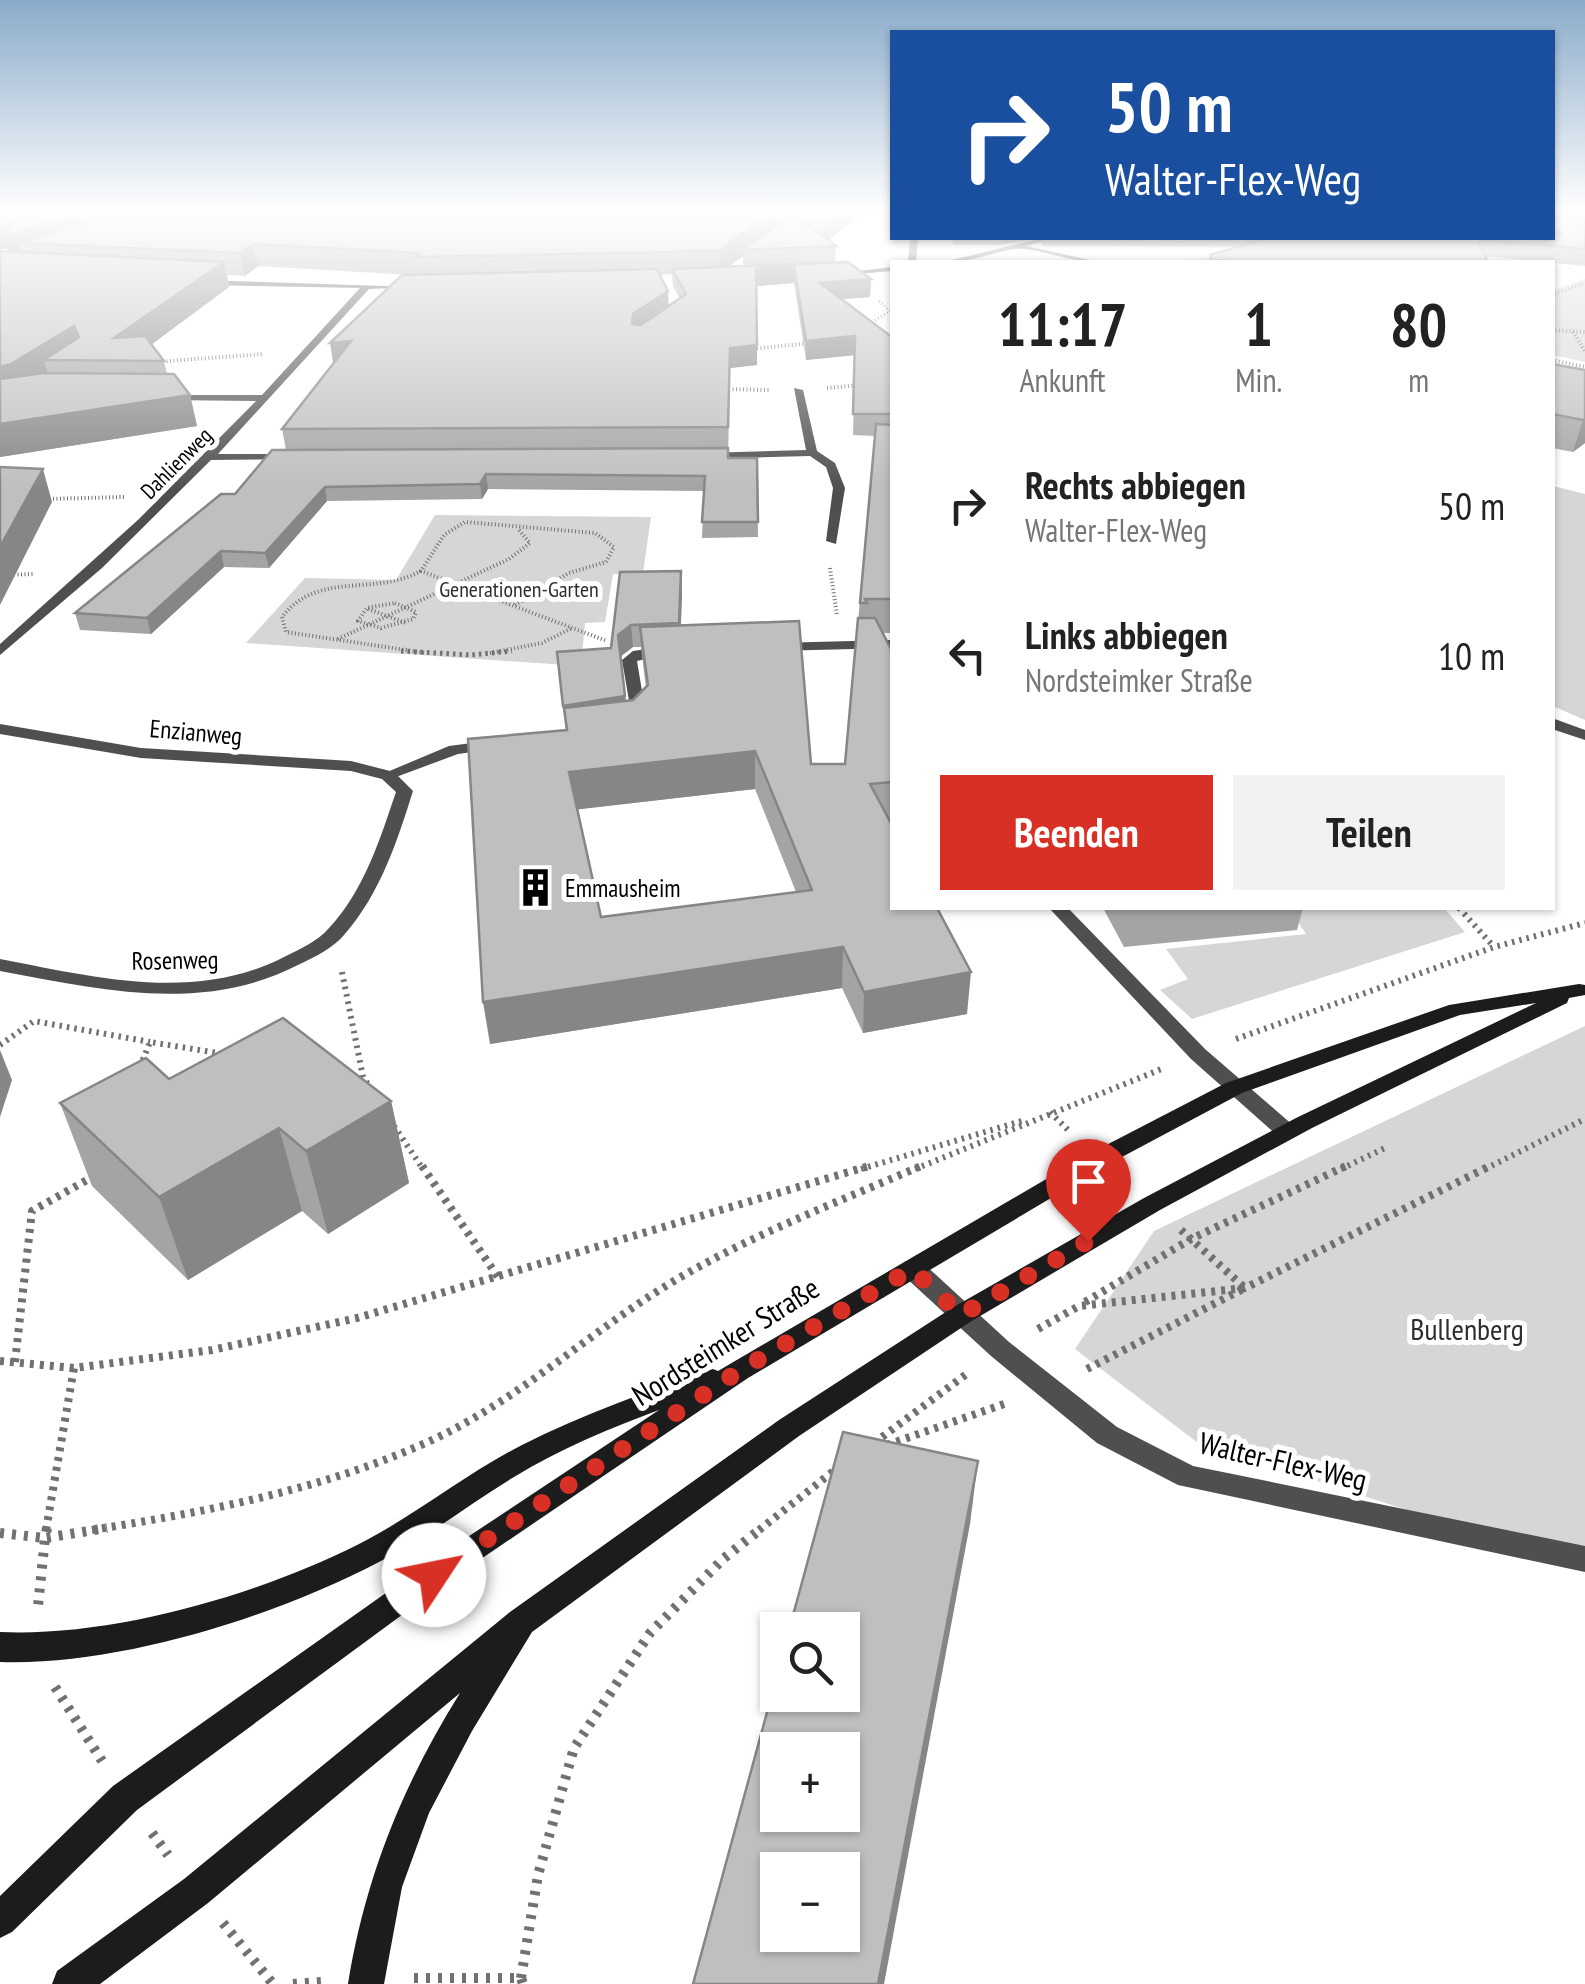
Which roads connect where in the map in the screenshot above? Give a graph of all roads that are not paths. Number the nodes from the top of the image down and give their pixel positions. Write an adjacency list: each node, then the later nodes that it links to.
1 (349, 305): 4 (street, Dahlienweg)
2 (798, 390): 5 (street)
3 (150, 397): 4 (street)
4 (262, 398): 7 (street, Dahlienweg)
5 (812, 453): 6 (street); 9 (street)
6 (682, 456)
7 (211, 457): 8 (street); 13 (street, Dahlienweg)
8 (299, 458)
9 (832, 541)
10 (890, 644): 11 (street)
11 (750, 648)
12 (675, 650): 16 (street)
13 (0, 651)
14 (1555, 723): 17 (street)
15 (0, 729): 19 (street, Enzianweg)
16 (627, 731)
17 (1585, 735)
18 (512, 743): 19 (street)
19 (388, 775): 21 (street, Rosenweg)
20 (1060, 910): 23 (street)
21 (0, 965)
22 (1582, 988): 23 (street, Nordsteimker Straße); 24 (street, Nordsteimker Straße)
23 (1234, 1088): 24 (street); 25 (street, Nordsteimker Straße)
24 (1287, 1132): 26 (street, Nordsteimker Straße)
25 (912, 1269): 26 (street, Walter-Flex-Weg); 27 (street, Nordsteimker Straße)
26 (961, 1315): 28 (street, Walter-Flex-Weg); 29 (street, Nordsteimker Straße)
27 (739, 1371): 30 (street); 31 (street, Nordsteimker Straße)
28 (1585, 1559)
29 (521, 1622): 32 (street, Nordsteimker Straße); 33 (street)
30 (0, 1646)
31 (0, 1920)
32 (70, 1984)
33 (366, 1984)

